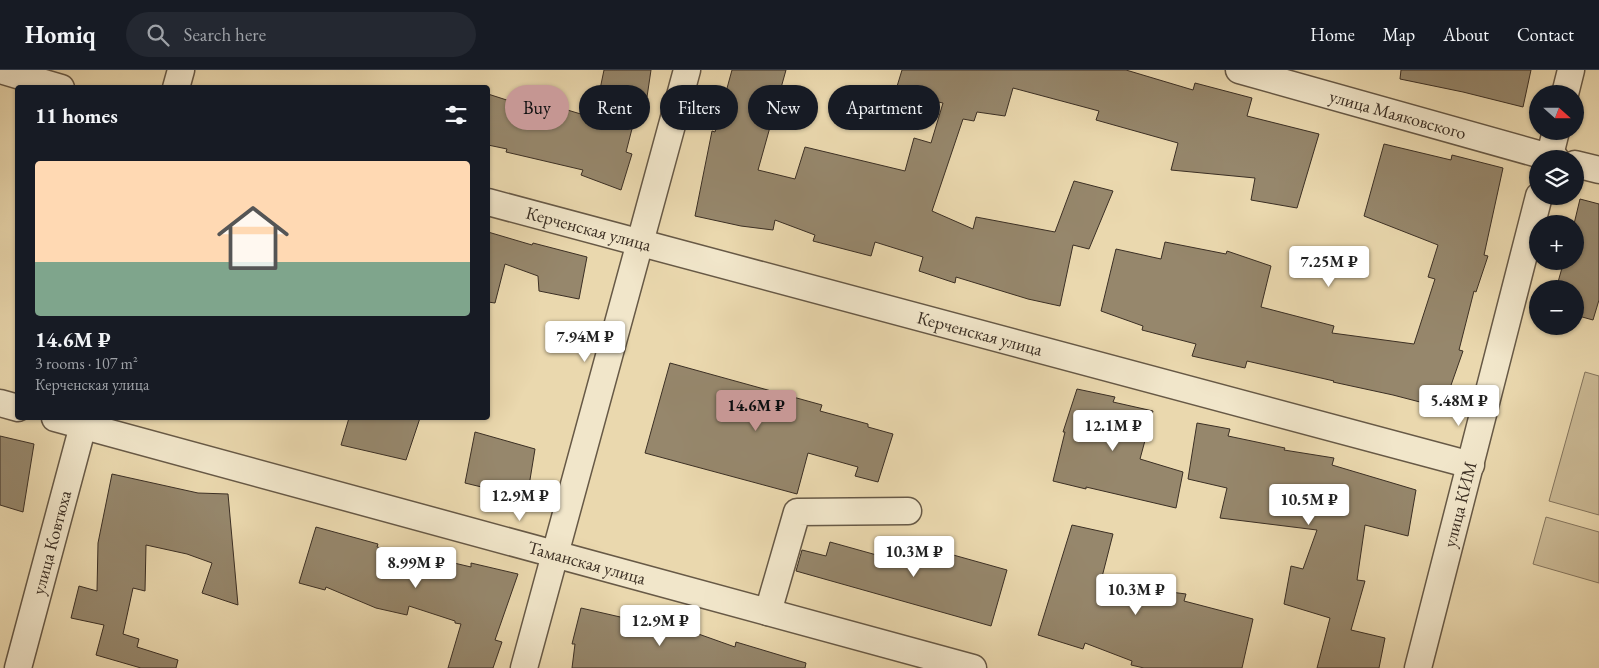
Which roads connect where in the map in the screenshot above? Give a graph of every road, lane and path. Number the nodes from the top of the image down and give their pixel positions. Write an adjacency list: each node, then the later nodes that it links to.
1 (0, 70): 6 (street)
2 (181, 70): 7 (street)
3 (687, 70): 14 (street)
4 (1239, 70): 9 (street, улица Маяковского)
5 (1572, 70): 8 (street)
6 (51, 85)
7 (177, 85)
8 (1568, 85)
9 (1529, 152)
10 (1584, 166): 11 (street)
11 (1599, 170)
12 (490, 203): 14 (street, Керченская улица)
13 (1537, 205): 18 (street, улица КИМ)
14 (640, 242): 18 (street, Керченская улица); 20 (street)
15 (0, 404): 16 (street)
16 (15, 407)
17 (84, 421): 20 (street, Таманская улица); 22 (street, улица Ковтюха)
18 (1471, 465): 25 (street, улица КИМ)
19 (908, 511): 21 (street)
20 (554, 553): 21 (street, Таманская улица); 23 (street)
21 (768, 612): 24 (street, Таманская улица)
22 (18, 668)
23 (524, 668)
24 (973, 668)
25 (1418, 668)

